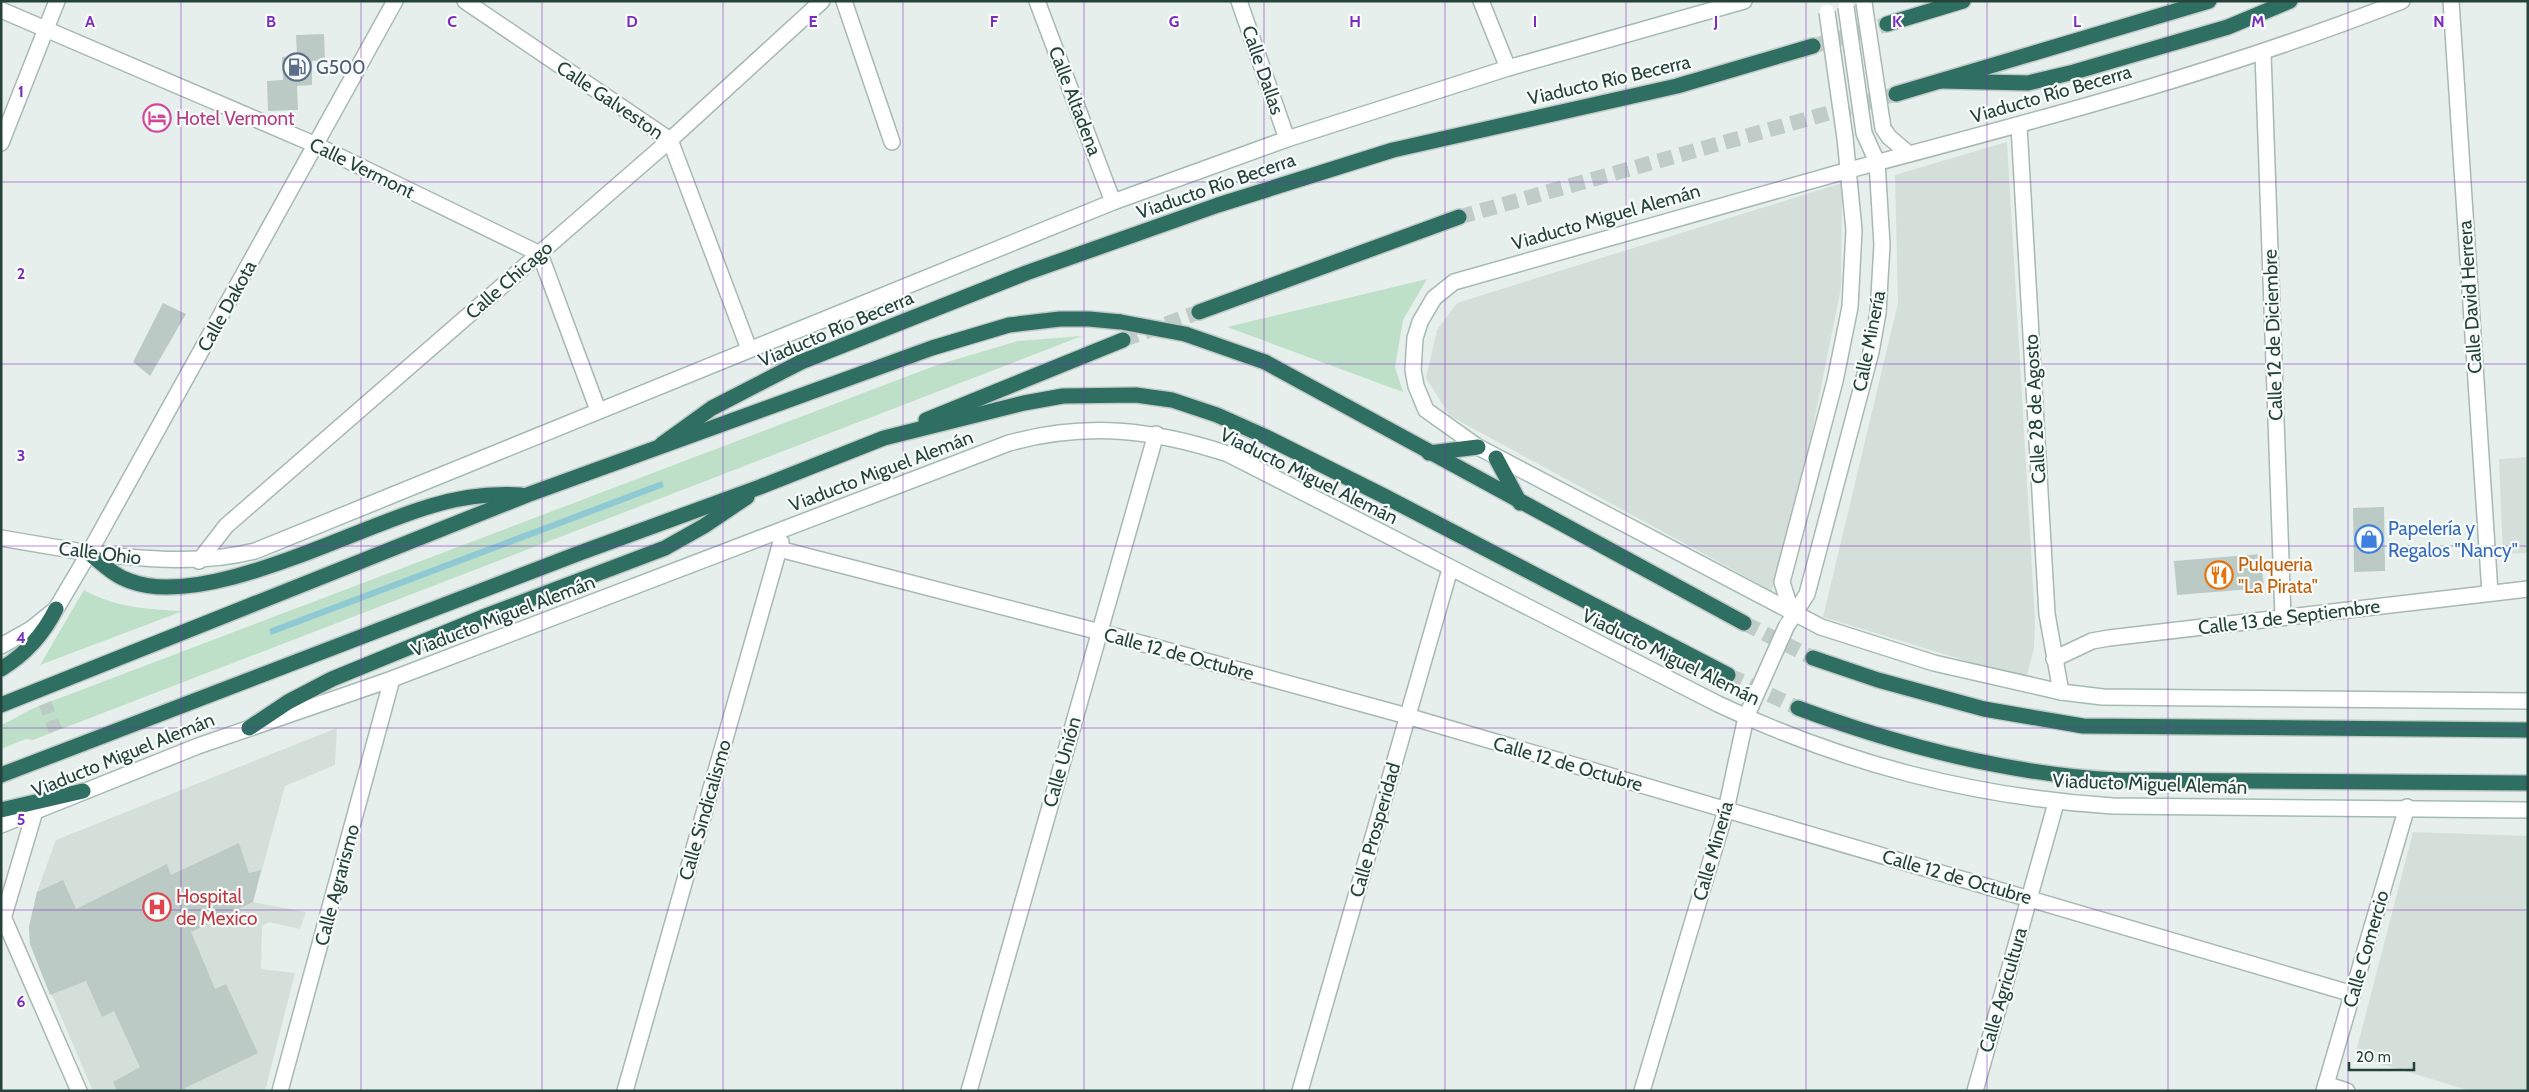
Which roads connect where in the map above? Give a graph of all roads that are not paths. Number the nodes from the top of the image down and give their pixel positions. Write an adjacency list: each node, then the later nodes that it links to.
1 (57, 1): 20 (street)
2 (395, 1): 31 (street, Calle Dakota)
3 (465, 1): 28 (street, Calle Galveston)
4 (822, 1): 28 (street, Calle Chicago)
5 (844, 1): 29 (street)
6 (1037, 1): 35 (street, Calle Altadena)
7 (1239, 1): 27 (street, Calle Dallas)
8 (1481, 1): 23 (street)
9 (1744, 1): 23 (street)
10 (1963, 1): 19 (highway)
11 (2209, 1): 24 (highway)
12 (2290, 1): 24 (highway)
13 (2402, 1): 22 (street, Viaducto Río Becerra)
14 (2451, 1): 58 (street, Calle David Herrera)
15 (1865, 2): 32 (street, bridge)
16 (1846, 4): 33 (street, Calle Minería, bridge)
17 (1826, 7): 34 (street, Calle Minería, bridge)
18 (1, 10): 20 (street, Calle Vermont)
19 (1887, 24)
20 (45, 31): 30 (street); 31 (street, Calle Vermont)
21 (1813, 46): 44 (highway, Viaducto Río Becerra)
22 (2263, 53): 26 (street, Viaducto Río Becerra); 60 (street, Calle 12 de Diciembre)
23 (1508, 68): 27 (street)
24 (1941, 81): 25 (highway)
25 (1896, 94)
26 (2019, 126): 32 (street, Viaducto Río Becerra); 66 (street, Calle 28 de Agosto)
27 (1287, 138): 35 (street)
28 (670, 140): 37 (street, Calle Chicago); 40 (street, Calle Galveston)
29 (892, 142)
30 (1, 143)
31 (316, 145): 37 (street, Calle Vermont); 54 (street, Calle Dakota)
32 (1909, 154): 33 (street, Viaducto Río Becerra)
33 (1876, 162): 34 (street, Viaducto Río Becerra); 61 (street, Calle Minería)
34 (1849, 170): 45 (street, Viaducto Miguel Alemán); 61 (street, Calle Minería)
35 (1113, 202): 40 (street)
36 (1459, 217): 38 (highway)
37 (540, 254): 41 (street); 55 (street, Calle Chicago)
38 (1199, 312)
39 (1123, 340): 43 (highway)
40 (749, 349): 41 (street)
41 (598, 410): 55 (street)
42 (1156, 434): 51 (street, Viaducto Miguel Alemán); 56 (street, Viaducto Miguel Alemán); 63 (street, Calle Unión)
43 (884, 438): 48 (highway, Viaducto Miguel Alemán); 68 (highway, Viaducto Miguel Alemán)
44 (662, 444): 46 (highway, bridge); 49 (highway)
45 (1478, 447): 46 (highway); 47 (street, Viaducto Miguel Alemán)
46 (1429, 453): 50 (highway)
47 (1496, 458): 50 (highway); 61 (street, Viaducto Miguel Alemán)
48 (760, 487): 76 (highway); 78 (highway, Viaducto Miguel Alemán)
49 (527, 495): 54 (highway); 72 (highway)
50 (1520, 503): 62 (highway)
51 (785, 530): 53 (street, Calle Sindicalismo); 69 (street, Viaducto Miguel Alemán)
52 (1, 538): 54 (street, Calle Ohio)
53 (779, 549): 63 (street, Calle 12 de Octubre); 94 (street, Calle Sindicalismo)
54 (89, 553): 55 (street, Calle Ohio); 59 (street, Calle Dakota)
55 (199, 561)
56 (1450, 569): 74 (street, Viaducto Miguel Alemán); 75 (street, Calle Prosperidad)
57 (2528, 589): 58 (street, Calle 13 de Septiembre)
58 (2490, 593): 60 (street, Calle 13 de Septiembre)
59 (56, 610): 64 (street); 67 (highway)
60 (2283, 617): 66 (street, Calle 13 de Septiembre)
61 (1790, 619): 70 (street, Viaducto Miguel Alemán); 74 (street, Calle Minería, bridge)
62 (1744, 623)
63 (1100, 632): 75 (street, Calle 12 de Octubre); 95 (street, Calle Unión)
64 (1, 646)
65 (1814, 658): 77 (highway)
66 (2054, 660): 70 (street, Calle 28 de Agosto)
67 (1, 669)
68 (1728, 675)
69 (392, 679): 76 (street, Viaducto Miguel Alemán); 93 (street, Calle Agrarismo)
70 (2061, 692): 71 (street, Viaducto Miguel Alemán)
71 (2528, 701)
72 (1, 705)
73 (1798, 708): 79 (highway, Viaducto Miguel Alemán)
74 (1749, 711): 81 (street, Viaducto Miguel Alemán); 84 (street, Calle Minería)
75 (1407, 716): 84 (street, Calle 12 de Octubre); 96 (street, Calle Prosperidad)
76 (249, 728): 80 (street, Viaducto Miguel Alemán)
77 (2528, 730)
78 (1, 775)
79 (2528, 783)
80 (83, 791): 83 (highway); 86 (street, Viaducto Miguel Alemán)
81 (2056, 803): 82 (street, Viaducto Miguel Alemán); 88 (street, Calle Agricultura)
82 (2407, 807): 85 (street, Viaducto Miguel Alemán); 90 (street, Calle Comercio)
83 (1, 810)
84 (1726, 810): 88 (street, Calle 12 de Octubre); 97 (street, Calle Minería)
85 (2528, 810)
86 (35, 812): 87 (street, Viaducto Miguel Alemán); 89 (street)
87 (1, 825)
88 (2029, 897): 90 (street, Calle 12 de Octubre); 98 (street, Calle Agricultura)
89 (2, 917): 92 (street)
90 (2353, 994): 91 (street, Calle Comercio)
91 (2325, 1087): 99 (street)
92 (79, 1091)
93 (280, 1091)
94 (625, 1091)
95 (969, 1091)
96 (1300, 1091)
97 (1642, 1091)
98 (1975, 1091)
99 (2347, 1091)

